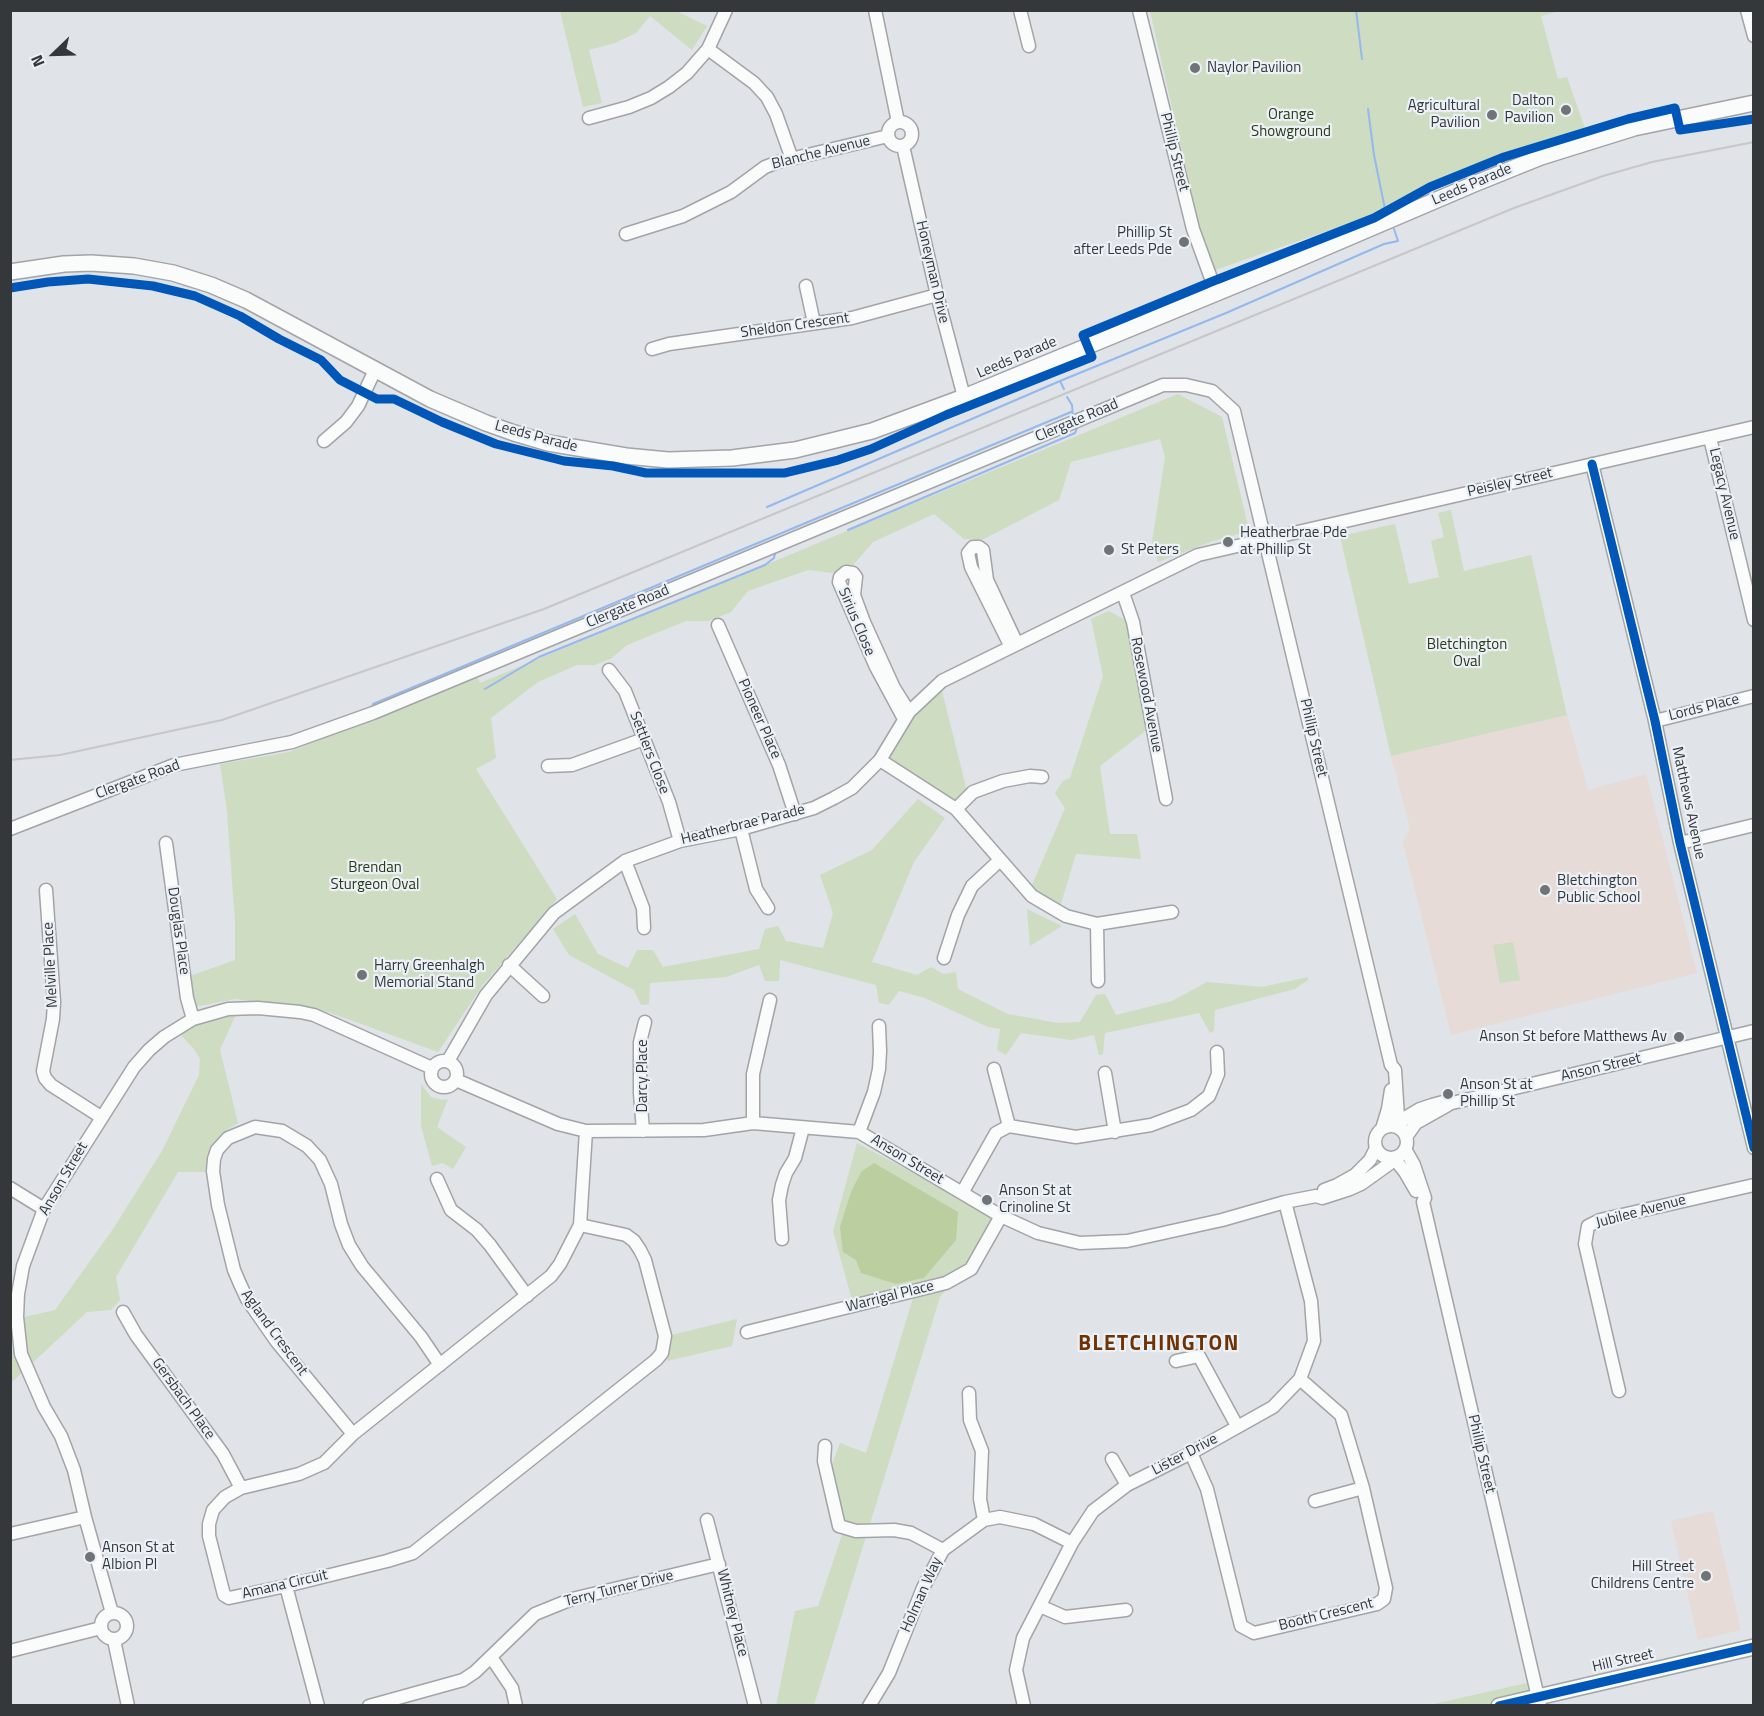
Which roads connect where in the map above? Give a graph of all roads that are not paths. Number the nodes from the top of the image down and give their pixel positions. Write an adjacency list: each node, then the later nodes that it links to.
1 (726, 10): 8 (street)
2 (874, 10): 11 (street)
3 (1020, 10): 7 (street)
4 (1139, 10): 18 (street, Phillip Street)
5 (1747, 10): 6 (street)
6 (1754, 36)
7 (1029, 46)
8 (708, 49): 10 (street); 14 (street)
9 (1754, 103): 18 (main road, Leeds Parade)
10 (590, 118)
11 (898, 122): 12 (street); 13 (street)
12 (888, 136): 13 (street); 14 (street, Blanche Avenue)
13 (903, 146): 19 (street, Honeyman Drive)
14 (792, 159): 15 (street, Blanche Avenue)
15 (626, 234)
16 (10, 272): 22 (main road, Leeds Parade)
17 (806, 286): 20 (street)
18 (1216, 292): 23 (main road, Leeds Parade)
19 (937, 295): 20 (street, Sheldon Crescent); 23 (street, Honeyman Drive)
20 (814, 323): 21 (street, Sheldon Crescent)
21 (652, 350)
22 (375, 370): 23 (main road, Leeds Parade); 27 (street)
23 (964, 397)
24 (1234, 411): 29 (street, Phillip Street); 46 (street, Clergate Road)
25 (1754, 427): 26 (street, Peisley Street)
26 (1710, 438): 28 (street, Peisley Street); 31 (street, Legacy Avenue)
27 (324, 441)
28 (1592, 464): 29 (street, Peisley Street); 37 (street, Matthews Avenue)
29 (1266, 541): 30 (street, Heatherbrae Parade); 70 (street, Phillip Street)
30 (1123, 593): 33 (street, Heatherbrae Parade); 42 (street, Rosewood Avenue)
31 (1754, 620)
32 (718, 625): 44 (street, Pioneer Place)
33 (1014, 646): 33 (street); 36 (street, Heatherbrae Parade)
34 (609, 670): 38 (street, Settlers Close)
35 (1754, 696): 37 (street, Lords Place)
36 (907, 716): 36 (street, Sirius Close); 39 (street, Heatherbrae Parade)
37 (1655, 721): 50 (street, Matthews Avenue)
38 (644, 739): 40 (street); 48 (street, Settlers Close)
39 (880, 760): 43 (street); 44 (street, Heatherbrae Parade)
40 (548, 766)
41 (1042, 777): 43 (street)
42 (1166, 799)
43 (956, 808): 51 (street)
44 (795, 814): 47 (street, Heatherbrae Parade)
45 (1754, 825): 50 (street)
46 (10, 829)
47 (741, 829): 48 (street, Heatherbrae Parade); 54 (street)
48 (680, 841): 52 (street, Heatherbrae Parade)
49 (166, 843): 63 (street, Douglas Place)
50 (1680, 843): 67 (street, Matthews Avenue)
51 (1000, 860): 56 (street); 58 (street)
52 (625, 861): 57 (street); 59 (street, Heatherbrae Parade)
53 (46, 890): 78 (street, Melville Place)
54 (768, 908)
55 (1172, 912): 56 (street)
56 (1097, 924): 60 (street)
57 (644, 928)
58 (944, 958)
59 (509, 964): 61 (street); 69 (street, Heatherbrae Parade)
60 (1098, 981)
61 (543, 996)
62 (770, 1000): 79 (street)
63 (193, 1019): 71 (street, Anson Street); 78 (street, Anson Street)
64 (645, 1022): 84 (street, Darcy Place)
65 (879, 1026): 85 (street)
66 (1754, 1031): 67 (street, Anson Street)
67 (1728, 1037): 76 (street, Anson Street); 89 (street, Matthews Avenue)
68 (1217, 1052): 86 (street)
69 (448, 1061): 71 (street); 74 (street)
70 (1391, 1065): 75 (street, Phillip Street); 81 (street, Phillip Street)
71 (432, 1068): 74 (street)
72 (994, 1069): 80 (street)
73 (1105, 1073): 86 (street)
74 (456, 1080): 83 (street, Anson Street)
75 (1398, 1093): 77 (street); 81 (street, Phillip Street)
76 (1449, 1104): 77 (street, Anson Street); 87 (street, Anson Street)
77 (1420, 1109): 81 (street, Anson Street)
78 (101, 1117): 100 (street, Anson Street)
79 (753, 1123): 82 (street, Anson Street); 84 (street, Anson Street)
80 (1009, 1125): 86 (street); 96 (street)
81 (1391, 1127): 87 (street); 88 (street)
82 (803, 1128): 85 (street, Anson Street); 103 (street)
83 (586, 1131): 84 (street, Anson Street); 102 (street, Amana Circuit)
84 (643, 1131)
85 (859, 1132): 96 (street, Anson Street)
86 (1115, 1132)
87 (1406, 1143): 90 (street); 99 (street, Phillip Street)
88 (1376, 1148): 90 (street); 97 (street, Anson Street)
89 (1754, 1148)
90 (1392, 1158): 91 (street, Anson Street); 92 (street, Phillip Street)
91 (1378, 1173): 92 (street); 97 (street, Anson Street)
92 (1409, 1178): 99 (street, Phillip Street)
93 (436, 1179): 104 (street)
94 (1754, 1185): 110 (street, Jubilee Avenue)
95 (10, 1188): 100 (street)
96 (962, 1193): 101 (street, Anson Street)
97 (1316, 1196): 98 (street, Anson Street)
98 (1285, 1202): 101 (street, Anson Street); 109 (street, Lister Drive)
99 (1423, 1202): 138 (street, Phillip Street)
100 (44, 1209): 121 (street, Anson Street)
101 (1000, 1216): 106 (street, Warrigal Place)
102 (580, 1225): 104 (street, Amana Circuit); 128 (street, Amana Circuit)
103 (782, 1239)
104 (527, 1296): 108 (street, Amana Circuit)
105 (123, 1312): 118 (street, Gersbach Place)
106 (747, 1332)
107 (1176, 1361): 112 (street)
108 (440, 1365): 113 (street, Amana Circuit); 113 (street, Agland Crescent)
109 (1300, 1379): 112 (street, Lister Drive); 119 (street, Booth Crescent)
110 (1619, 1391)
111 (969, 1393): 123 (street)
112 (1238, 1426): 115 (street, Lister Drive)
113 (352, 1434): 118 (street, Amana Circuit)
114 (825, 1446): 126 (street)
115 (1191, 1453): 117 (street, Lister Drive); 119 (street, Booth Crescent)
116 (1112, 1459): 117 (street)
117 (1127, 1485): 125 (street, Lister Drive)
118 (241, 1488): 128 (street, Amana Circuit)
119 (1364, 1488): 120 (street)
120 (1316, 1501)
121 (85, 1516): 124 (street); 131 (street, Anson Street)
122 (707, 1520): 127 (street, Whitney Place)
123 (984, 1520): 125 (street); 126 (street, Holman Way)
124 (10, 1534)
125 (1072, 1543): 129 (street, Lister Drive)
126 (943, 1550): 139 (street, Holman Way)
127 (719, 1564): 136 (street, Terry Turner Drive); 144 (street, Whitney Place)
128 (286, 1586): 141 (street)
129 (1040, 1605): 130 (street); 145 (street, Lister Drive)
130 (1126, 1610)
131 (112, 1614): 132 (street); 133 (street)
132 (101, 1629): 133 (street); 135 (street)
133 (114, 1640): 140 (street)
134 (1754, 1647): 138 (main road, Hill Street)
135 (10, 1651)
136 (491, 1657): 137 (street, Terry Turner Drive); 143 (street)
137 (403, 1701): 142 (street, Terry Turner Drive)
138 (1539, 1701): 146 (main road, Hill Street)
139 (869, 1705)
140 (128, 1706)
141 (318, 1706)
142 (369, 1706)
143 (516, 1706)
144 (755, 1706)
145 (1024, 1706)
146 (1499, 1706)

